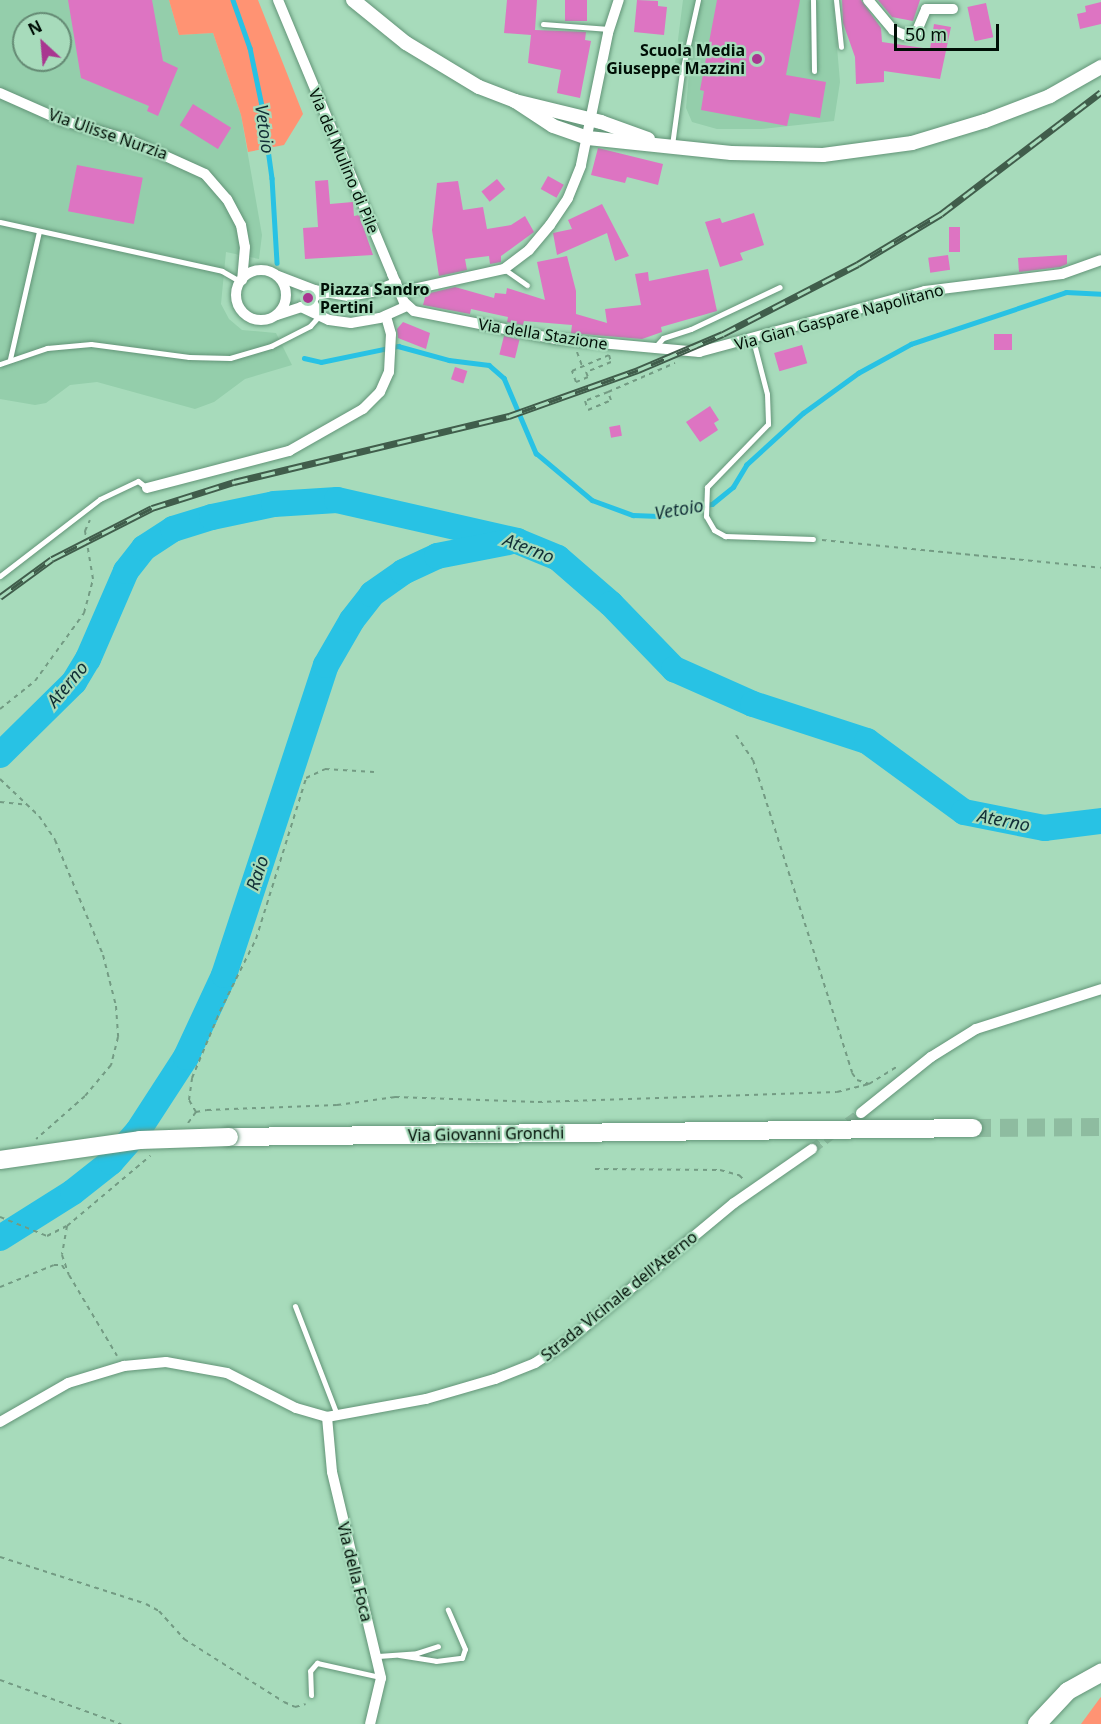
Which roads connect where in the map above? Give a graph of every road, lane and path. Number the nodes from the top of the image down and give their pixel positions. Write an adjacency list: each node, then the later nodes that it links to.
1 (278, 0): 10 (street, Via del Mulino di Pile)
2 (284, 0): 10 (street, Via del Mulino di Pile)
3 (353, 0): 17 (street)
4 (619, 0): 12 (street)
5 (698, 0): 20 (lane)
6 (813, 0): 15 (lane)
7 (836, 0): 13 (lane)
8 (868, 0): 9 (street)
9 (953, 9)
10 (284, 15): 28 (street, Via del Mulino di Pile)
11 (543, 24): 12 (lane)
12 (609, 29): 18 (street)
13 (841, 47)
14 (1101, 67): 20 (street)
15 (814, 71)
16 (0, 93): 26 (street, Via Ulisse Nurzia)
17 (514, 101): 18 (street); 19 (street)
18 (592, 119): 19 (street); 20 (street)
19 (588, 138): 20 (street); 24 (street)
20 (665, 144)
21 (0, 222): 22 (lane)
22 (39, 231): 26 (lane); 38 (lane)
23 (1101, 260): 35 (street, Via Gian Gaspare Napolitano)
24 (504, 269): 27 (lane); 28 (street)
25 (276, 275): 26 (street); 30 (street); 32 (street)
26 (241, 281): 32 (street)
27 (527, 285)
28 (398, 287): 30 (street); 31 (street, Via del Mulino di Pile)
29 (780, 287): 36 (lane)
30 (327, 293): 33 (street)
31 (407, 306): 34 (street); 36 (street, Via della Stazione)
32 (275, 315): 33 (street)
33 (320, 316): 34 (street); 38 (lane)
34 (386, 316): 42 (street)
35 (753, 340): 37 (street, Via Gian Gaspare Napolitano); 44 (lane)
36 (655, 349): 37 (street, Via della Stazione)
37 (686, 352): 41 (path)
38 (10, 359): 39 (lane)
39 (0, 364)
40 (588, 377): 40 (path)
41 (608, 392): 41 (path)
42 (147, 488): 46 (lane)
43 (93, 516): 47 (path)
44 (813, 539): 45 (path)
45 (1101, 568)
46 (0, 576)
47 (0, 709)
48 (736, 735): 55 (path)
49 (374, 771): 56 (path)
50 (1, 780): 52 (path)
51 (0, 802): 52 (path)
52 (27, 805): 60 (path)
53 (1101, 989): 57 (street)
54 (898, 1066): 55 (path)
55 (869, 1084): 56 (path)
56 (196, 1112): 58 (path)
57 (861, 1113)
58 (182, 1128)
59 (973, 1128): 63 (main road, Via Giovanni Gronchi, bridge)
60 (30, 1143)
61 (812, 1149): 65 (street, Strada Vicinale dell'Aterno)
62 (157, 1150): 67 (path)
63 (0, 1160)
64 (595, 1169): 65 (path)
65 (750, 1191): 72 (street, Strada Vicinale dell'Aterno)
66 (0, 1217): 67 (path)
67 (67, 1226): 68 (path)
68 (69, 1275): 69 (path); 71 (path)
69 (0, 1287)
70 (295, 1306): 72 (lane)
71 (124, 1366): 72 (street, Strada Vicinale dell'Aterno); 73 (street, Strada Vicinale dell'Aterno)
72 (332, 1417): 78 (street, Via della Foca)
73 (0, 1422)
74 (0, 1557): 82 (path)
75 (448, 1610): 77 (lane)
76 (438, 1646): 77 (lane)
77 (399, 1655): 78 (lane)
78 (378, 1656): 80 (street, Via della Foca)
79 (1101, 1673): 85 (main road)
80 (381, 1678): 82 (lane); 84 (street, Via della Foca)
81 (0, 1680): 83 (path)
82 (311, 1695)
83 (121, 1724)
84 (370, 1724)
85 (1037, 1724)

